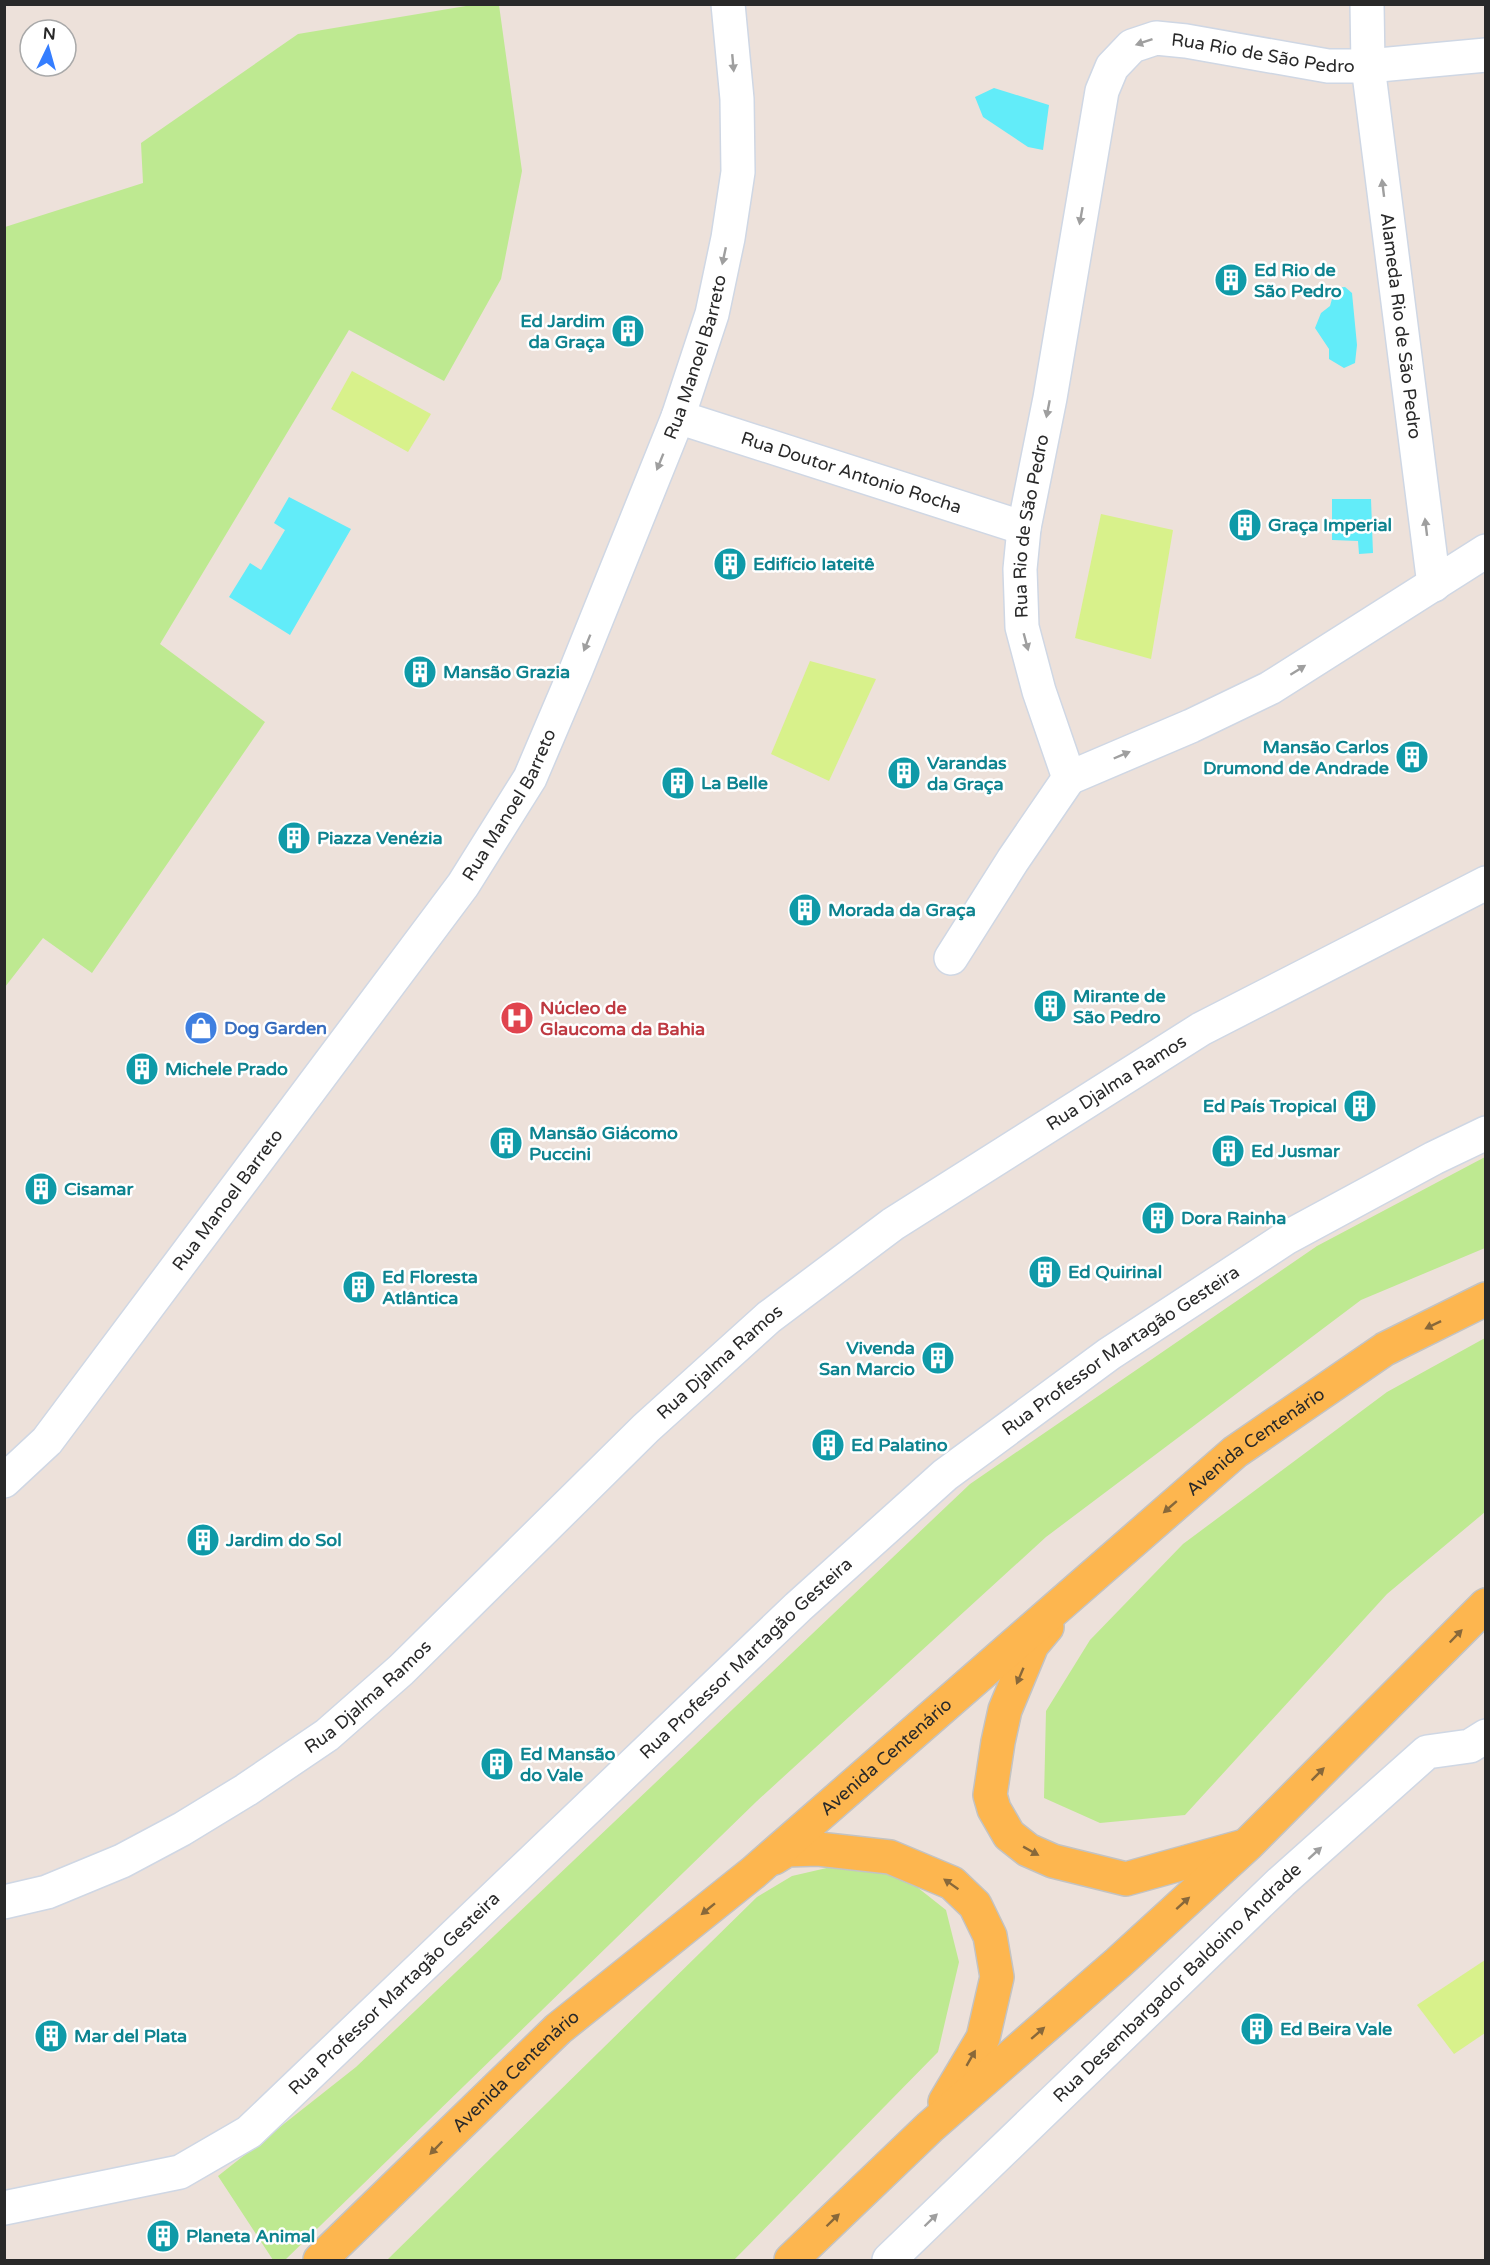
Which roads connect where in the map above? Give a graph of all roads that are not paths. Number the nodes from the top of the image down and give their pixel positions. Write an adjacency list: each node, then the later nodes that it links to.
1 (728, 4): 5 (street, Rua Manoel Barreto, one-way to 5)
2 (1367, 4): 4 (street, Rua Rio de São Pedro)
3 (1485, 55): 4 (street, Rua Rio de São Pedro)
4 (1368, 66): 6 (street, Rua Rio de São Pedro, one-way to 6); 8 (street, Alameda Rio de São Pedro, one-way to 4)
5 (678, 417): 6 (street, Rua Doutor Antonio Rocha); 14 (street, Rua Manoel Barreto, one-way to 14)
6 (1024, 528): 9 (street, Rua Rio de São Pedro, one-way to 9)
7 (1485, 551): 8 (street)
8 (1434, 585): 9 (street, one-way to 8)
9 (1069, 778): 11 (street)
10 (1485, 883): 20 (street, Rua Djalma Ramos)
11 (951, 958)
12 (1485, 1133): 22 (street, Rua Professor Martagão Gesteira)
13 (1485, 1299): 15 (main road, Avenida Centenário, one-way to 15)
14 (4, 1481)
15 (1089, 1578): 18 (main road, one-way to 18); 19 (main road, Avenida Centenário)
16 (1485, 1605): 18 (main road, one-way to 16)
17 (1485, 1736): 25 (street, Rua Desembargador Baldoino Andrade, one-way to 17)
18 (1247, 1845): 21 (main road, one-way to 18)
19 (754, 1872): 21 (main road, one-way to 19); 23 (main road, Avenida Centenário, one-way to 23)
20 (4, 1902)
21 (930, 2127): 24 (main road, one-way to 21)
22 (4, 2208)
23 (320, 2260)
24 (791, 2260)
25 (889, 2260)

